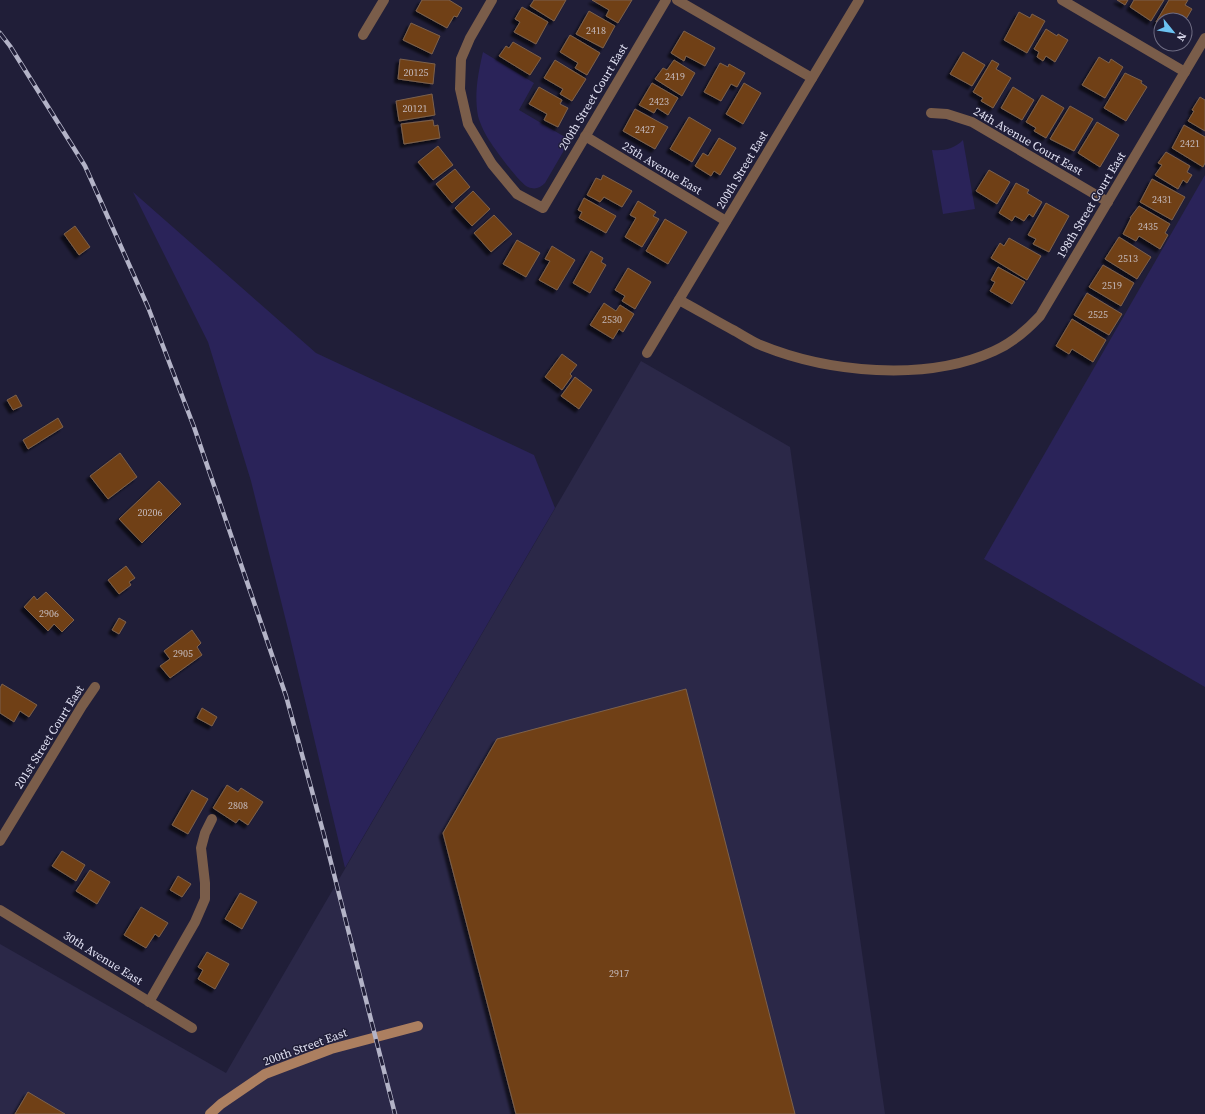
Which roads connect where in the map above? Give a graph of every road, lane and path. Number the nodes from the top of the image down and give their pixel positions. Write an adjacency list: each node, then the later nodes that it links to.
1 (384, 0): 7 (street)
2 (492, 0): 12 (street, 200th Street Court East)
3 (666, 0): 12 (street, 200th Street Court East)
4 (677, 0): 10 (street)
5 (859, 0): 10 (street, 200th Street East)
6 (1062, 0): 9 (street)
7 (363, 35)
8 (1205, 38): 9 (street, 198th Street Court East)
9 (1185, 72): 13 (street, 198th Street Court East)
10 (812, 78): 14 (street, 200th Street East)
11 (931, 113): 13 (street, 24th Avenue Court East)
12 (585, 136): 14 (street, 25th Avenue East)
13 (1108, 202): 15 (street, 198th Street Court East)
14 (726, 221): 15 (street, 200th Street East)
15 (679, 300): 16 (street, 200th Street East)
16 (647, 353)
17 (95, 688): 19 (street, 201st Street Court East)
18 (212, 819): 21 (street)
19 (0, 841)
20 (0, 910): 21 (street, 30th Avenue East)
21 (149, 1002): 23 (street, 30th Avenue East)
22 (418, 1026): 24 (street, 200th Street East)
23 (192, 1028)
24 (210, 1114)

